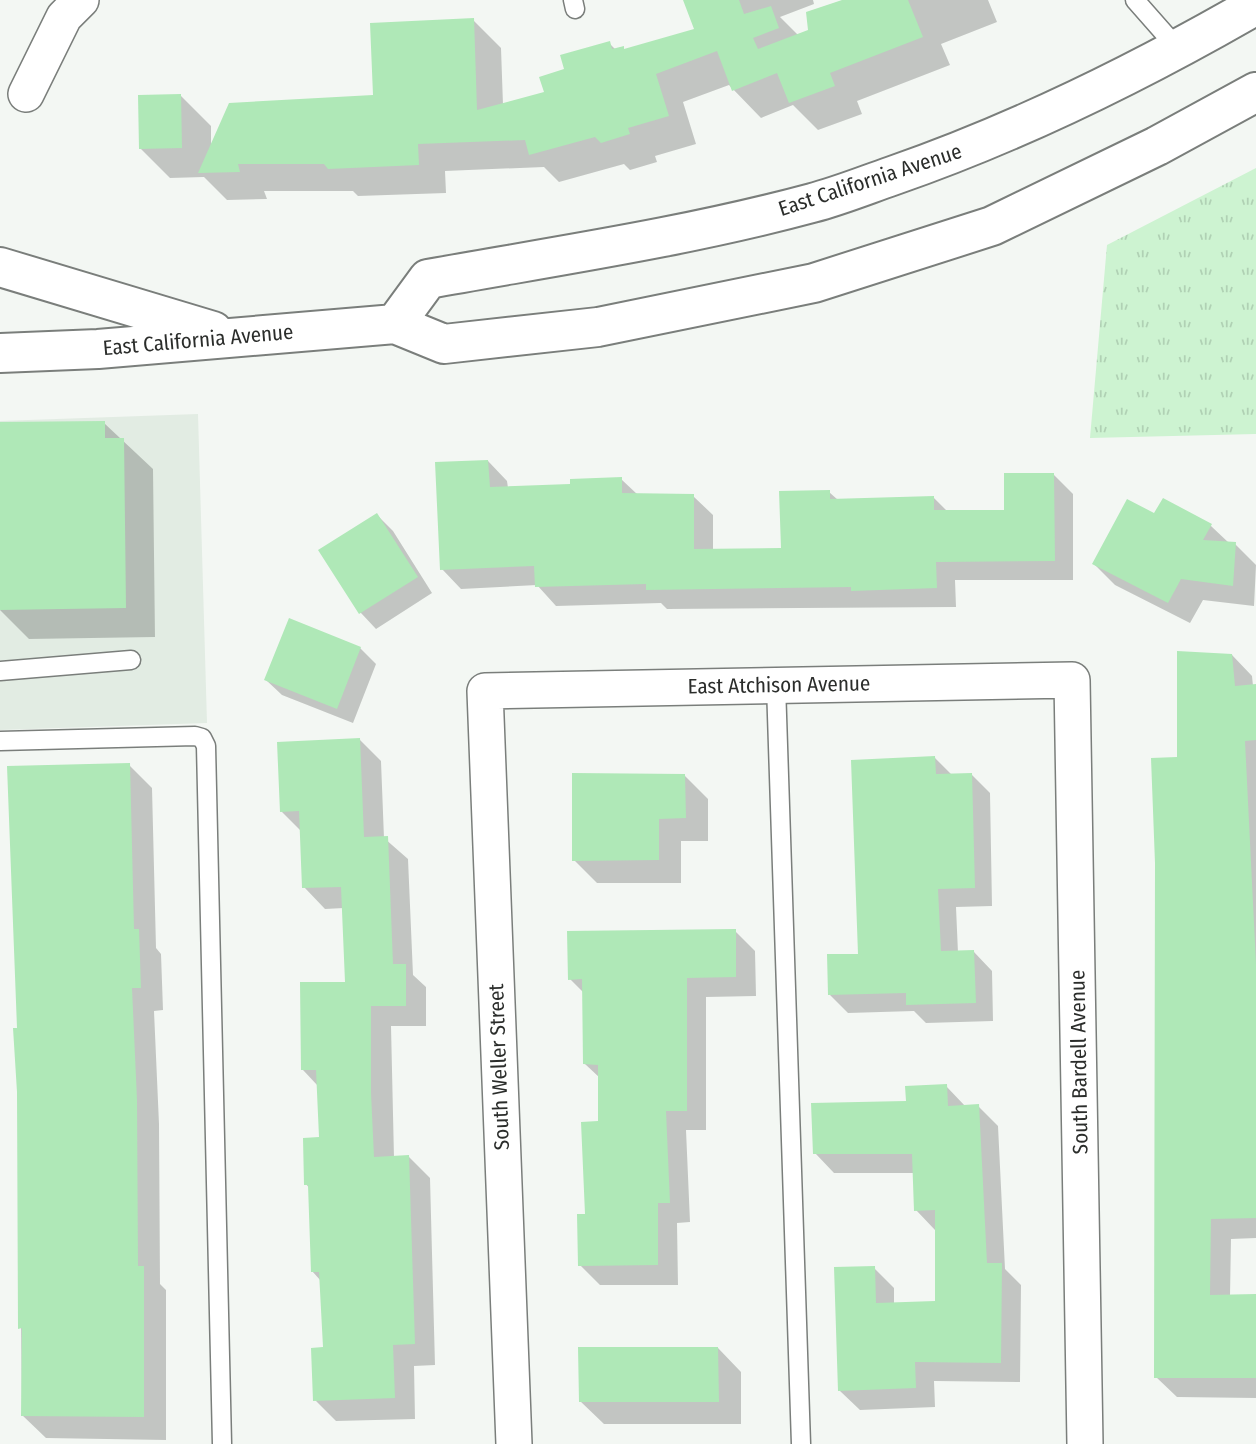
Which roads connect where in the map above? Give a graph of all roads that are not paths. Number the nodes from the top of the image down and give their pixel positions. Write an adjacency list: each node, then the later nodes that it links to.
1 (81, 0): 6 (street)
2 (1135, 0): 4 (lane)
3 (1256, 5): 4 (main road, East California Avenue)
4 (1179, 50): 8 (main road, East California Avenue)
5 (1256, 92): 8 (main road, East California Avenue)
6 (26, 94)
7 (0, 267): 9 (main road)
8 (395, 324): 9 (main road, East California Avenue)
9 (235, 338): 10 (main road, East California Avenue)
10 (0, 353)
11 (131, 660): 12 (lane)
12 (0, 671)
13 (1072, 680): 14 (street, East Atchison Avenue); 20 (street, South Bardell Avenue)
14 (776, 685): 15 (street, East Atchison Avenue); 19 (lane)
15 (485, 691): 18 (street, South Weller Street)
16 (0, 741): 17 (lane)
17 (222, 1444)
18 (514, 1444)
19 (801, 1444)
20 (1085, 1444)

